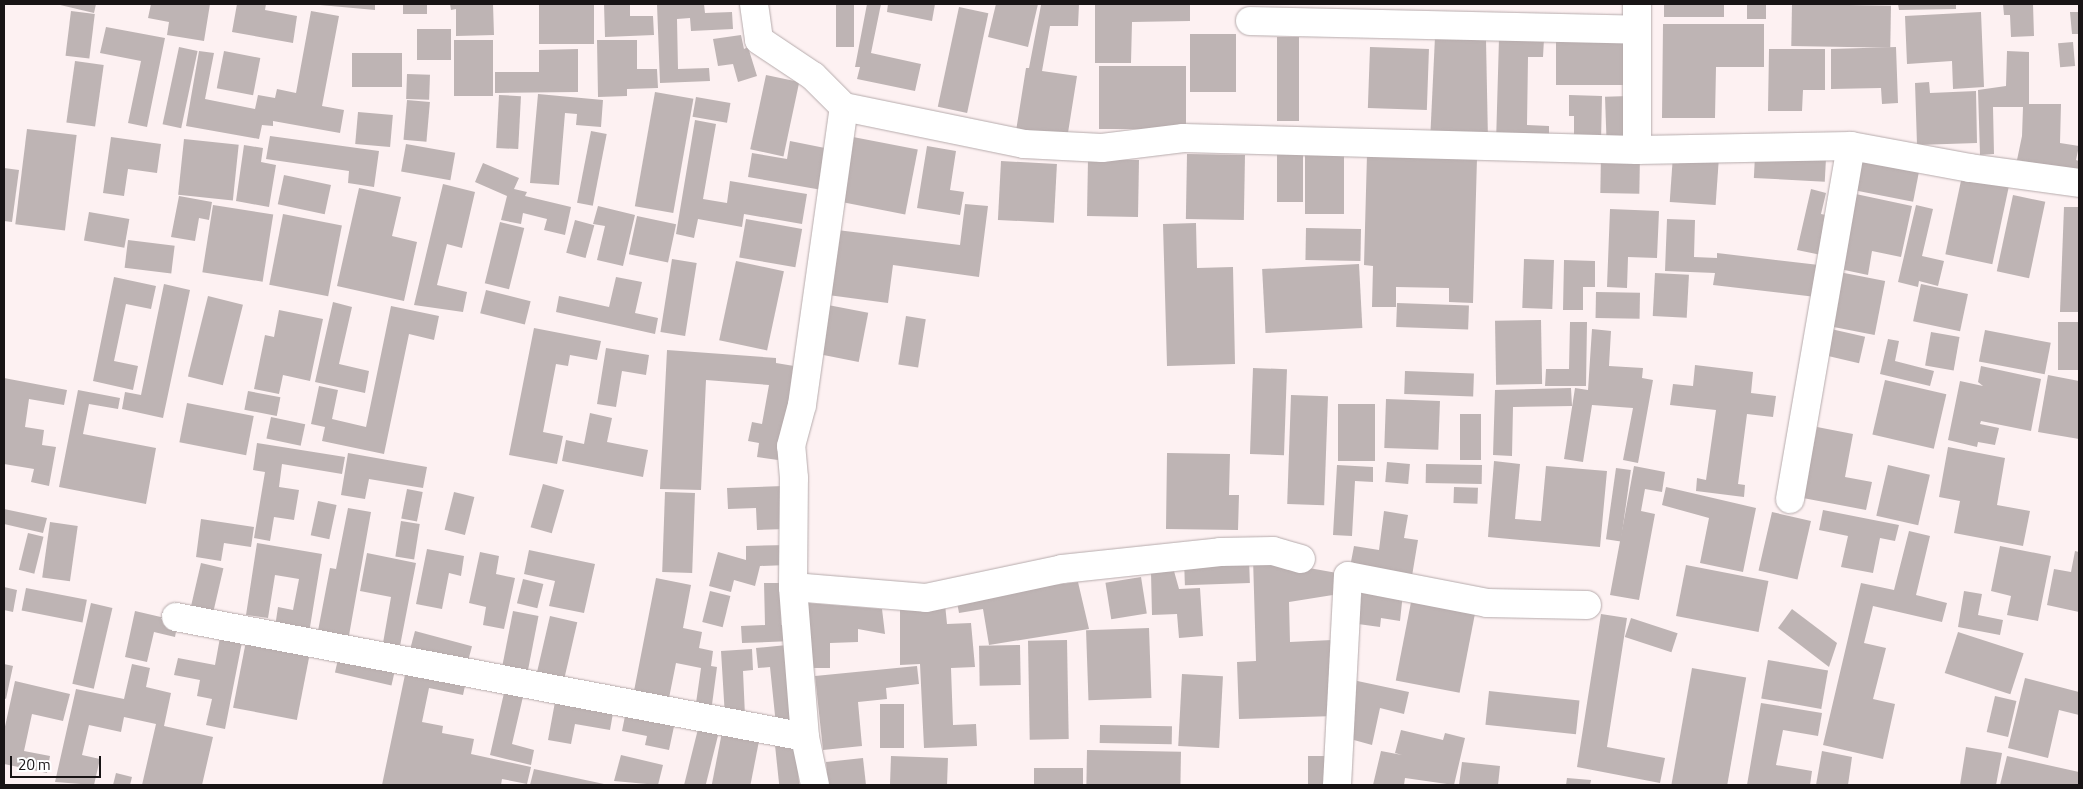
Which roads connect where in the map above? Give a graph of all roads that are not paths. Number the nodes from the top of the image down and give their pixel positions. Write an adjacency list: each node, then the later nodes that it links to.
1 (754, 4): 4 (street)
2 (1637, 17): 3 (street); 6 (street)
3 (1250, 21)
4 (844, 107): 6 (street); 10 (street)
5 (1851, 146): 6 (street); 7 (street); 8 (street)
6 (1637, 150)
7 (2079, 183)
8 (1790, 499)
9 (1301, 559): 10 (street)
10 (793, 587): 13 (street)
11 (1587, 605): 15 (street)
12 (176, 617): 13 (street)
13 (806, 737): 14 (street)
14 (815, 785)
15 (1337, 785)

